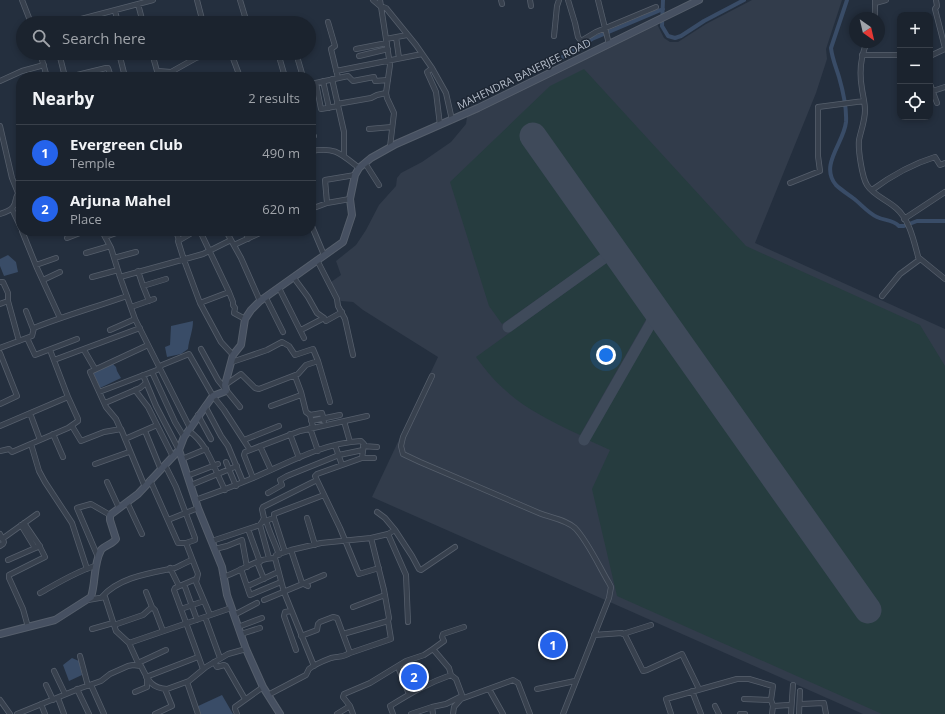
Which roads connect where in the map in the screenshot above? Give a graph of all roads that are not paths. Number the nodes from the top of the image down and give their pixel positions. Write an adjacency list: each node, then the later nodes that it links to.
1 (22, 0): 21 (street)
2 (149, 0): 15 (street)
3 (198, 0): 25 (street)
4 (240, 0): 26 (street)
5 (373, 0): 16 (street)
6 (380, 0): 16 (street)
7 (530, 0): 17 (street)
8 (560, 0): 9 (street); 30 (street)
9 (568, 0): 28 (street)
10 (598, 0): 28 (street)
11 (699, 0): 33 (street, MAHENDRA BANERJEE ROAD)
12 (886, 0): 14 (street)
13 (936, 0): 35 (street)
14 (875, 1): 20 (street)
15 (138, 4): 19 (street); 24 (street)
16 (380, 6): 29 (street); 32 (street)
17 (531, 6)
18 (656, 7): 28 (street)
19 (115, 11): 22 (street); 23 (street)
20 (874, 12)
21 (28, 16)
22 (95, 16)
23 (116, 16)
24 (141, 16)
25 (201, 16)
26 (245, 16)
27 (328, 22): 55 (street)
28 (606, 29): 33 (street)
29 (407, 35): 31 (street); 38 (street)
30 (554, 36)
31 (396, 37): 32 (street); 43 (street)
32 (386, 41): 36 (street); 37 (street)
33 (609, 44): 82 (street, MAHENDRA BANERJEE ROAD)
34 (865, 48): 40 (street)
35 (945, 48): 39 (street)
36 (356, 49)
37 (388, 49): 42 (street); 52 (street)
38 (422, 54): 43 (street); 54 (street)
39 (933, 54)
40 (862, 55): 41 (street); 78 (street)
41 (897, 55)
42 (359, 56)
43 (399, 58): 52 (street)
44 (42, 60): 53 (street)
45 (61, 60): 58 (street)
46 (121, 60): 61 (street)
47 (154, 60): 62 (street)
48 (193, 60): 63 (street)
49 (234, 60): 64 (street)
50 (280, 60): 65 (street)
51 (298, 60): 66 (street)
52 (390, 60): 55 (street); 70 (street)
53 (44, 65): 56 (street); 57 (street)
54 (432, 68): 82 (street); 83 (street)
55 (336, 71): 68 (street)
56 (20, 72)
57 (46, 72)
58 (64, 72)
59 (90, 72): 60 (street)
60 (110, 72)
61 (124, 72)
62 (162, 72)
63 (174, 72)
64 (238, 72)
65 (284, 72)
66 (302, 72)
67 (16, 74): 71 (street)
68 (338, 78): 69 (street); 70 (street)
69 (332, 79): 72 (street); 80 (street)
70 (388, 80): 77 (street)
71 (0, 81)
72 (323, 81): 73 (street); 81 (street)
73 (316, 83)
74 (945, 87): 75 (street)
75 (933, 91): 79 (street)
76 (316, 93): 81 (street)
77 (386, 93): 80 (street); 85 (street)
78 (864, 101): 95 (street); 98 (street)
79 (937, 103)
80 (338, 105): 81 (street); 90 (street)
81 (329, 108)
82 (452, 120): 83 (street, MAHENDRA BANERJEE ROAD)
83 (440, 125): 88 (street, MAHENDRA BANERJEE ROAD)
84 (0, 126): 87 (street)
85 (392, 127): 86 (street); 88 (street)
86 (369, 129)
87 (2, 147): 96 (street)
88 (390, 147): 91 (street, MAHENDRA BANERJEE ROAD)
89 (316, 150): 90 (street)
90 (344, 156): 93 (street)
91 (365, 163): 93 (street, MAHENDRA BANERJEE ROAD); 97 (street)
92 (945, 163): 98 (street)
93 (358, 168): 94 (street, MAHENDRA BANERJEE ROAD)
94 (354, 175): 100 (street); 102 (street)
95 (790, 183)
96 (16, 184)
97 (379, 185)
98 (872, 190): 107 (street)
99 (945, 192): 107 (street)
100 (350, 199): 102 (street); 128 (street)
101 (16, 203): 104 (street)
102 (327, 203): 103 (street)
103 (316, 207)
104 (12, 209): 105 (street); 106 (street)
105 (0, 214)
106 (16, 217)
107 (907, 223): 129 (street)
108 (24, 236): 134 (street)
109 (72, 236): 119 (street)
110 (108, 236): 118 (street)
111 (178, 236): 122 (street)
112 (187, 236): 122 (street)
113 (202, 236): 126 (street)
114 (229, 236): 120 (street)
115 (247, 236): 121 (street)
116 (254, 236): 121 (street)
117 (316, 236): 128 (street)
118 (105, 237): 124 (street)
119 (67, 238)
120 (231, 239): 123 (street); 126 (street)
121 (248, 239): 123 (street)
122 (179, 240): 132 (street)
123 (234, 245): 152 (street)
124 (110, 246): 127 (street); 131 (street)
125 (136, 252): 131 (street)
126 (210, 252): 132 (street); 148 (street)
127 (86, 253)
128 (324, 255): 133 (street)
129 (918, 257): 141 (street); 149 (street)
130 (56, 258): 134 (street)
131 (114, 258): 137 (street)
132 (184, 260): 135 (street); 144 (street)
133 (317, 260): 139 (street); 159 (street)
134 (36, 265): 142 (street)
135 (138, 271): 137 (street); 145 (street)
136 (60, 272): 142 (street)
137 (119, 274): 138 (street); 150 (street)
138 (92, 277)
139 (294, 278): 147 (street); 161 (street)
140 (166, 279): 145 (street)
141 (945, 279)
142 (43, 280): 160 (street)
143 (0, 282): 154 (street)
144 (193, 284): 146 (street); 155 (street)
145 (143, 286): 153 (street)
146 (187, 287)
147 (279, 288): 152 (street); 167 (street)
148 (229, 292): 155 (street); 163 (street)
149 (882, 296)
150 (127, 297): 157 (street); 160 (street)
151 (154, 299): 153 (street)
152 (263, 299): 163 (street); 168 (street)
153 (149, 300): 157 (street)
154 (8, 301): 156 (street); 172 (street)
155 (200, 303): 179 (street)
156 (0, 304)
157 (131, 307): 162 (street)
158 (26, 312): 165 (street)
159 (342, 312): 161 (street); 180 (street)
160 (60, 318): 165 (street)
161 (324, 318): 167 (street)
162 (136, 319): 164 (street); 166 (street)
163 (245, 319): 179 (street)
164 (140, 328): 173 (street); 177 (street)
165 (33, 330): 169 (street)
166 (110, 330)
167 (301, 330): 170 (street)
168 (283, 332)
169 (28, 338): 172 (street); 176 (street)
170 (304, 338)
171 (77, 339): 176 (street)
172 (19, 341): 174 (street)
173 (148, 345): 184 (street); 185 (street)
174 (0, 348)
175 (201, 349): 191 (street)
176 (50, 350): 181 (street)
177 (84, 350): 181 (street); 185 (street)
178 (0, 353): 199 (street)
179 (234, 355): 183 (street)
180 (353, 355)
181 (54, 360): 196 (street)
182 (318, 361): 183 (street); 188 (street); 197 (street)
183 (232, 362): 191 (street)
184 (160, 368): 186 (street); 195 (street); 218 (street)
185 (95, 369): 193 (street)
186 (152, 372): 187 (street); 222 (street)
187 (143, 375): 190 (street); 193 (street)
188 (295, 376): 191 (street); 194 (street)
189 (432, 376): 356 (street)
190 (146, 383): 192 (street); 234 (street)
191 (226, 388): 195 (street); 202 (street)
192 (135, 390): 198 (street); 212 (street)
193 (99, 392): 198 (street)
194 (302, 395): 201 (street); 204 (street)
195 (213, 396): 200 (street); 226 (street)
196 (68, 397): 203 (street); 214 (street)
197 (330, 402)
198 (105, 403): 216 (street)
199 (0, 404)
200 (205, 406): 206 (street); 250 (street)
201 (271, 406)
202 (240, 407)
203 (30, 413): 213 (street); 223 (street)
204 (310, 415): 208 (street); 209 (street)
205 (340, 415): 208 (street)
206 (198, 416): 218 (street); 225 (street)
207 (367, 416): 210 (street)
208 (324, 418): 209 (street); 211 (street)
209 (311, 421): 217 (street)
210 (344, 421): 211 (street); 227 (street)
211 (325, 424): 217 (street)
212 (157, 425): 219 (street); 241 (street)
213 (0, 426)
214 (72, 426): 216 (street); 220 (street)
215 (279, 426): 226 (street)
216 (120, 428): 224 (street)
217 (311, 428): 221 (street); 236 (street)
218 (190, 429): 222 (street); 233 (street)
219 (145, 430): 224 (street); 251 (street)
220 (53, 434): 223 (street); 240 (street)
221 (290, 434): 230 (street); 242 (street)
222 (184, 438): 234 (street)
223 (40, 440): 228 (street)
224 (125, 440): 238 (street)
225 (211, 440)
226 (244, 440): 235 (street)
227 (350, 442): 229 (street); 232 (street)
228 (31, 444): 237 (street); 310 (street)
229 (335, 445): 236 (street); 239 (street)
230 (260, 446): 235 (street); 253 (street)
231 (377, 447): 232 (street)
232 (363, 448): 239 (street); 243 (street)
233 (206, 449): 245 (street); 248 (street)
234 (179, 450): 241 (street); 245 (street)
235 (250, 450): 256 (street)
236 (318, 450): 242 (street)
237 (0, 451)
238 (129, 452): 247 (street); 263 (street)
239 (338, 455): 249 (street); 262 (street)
240 (63, 457)
241 (173, 457): 251 (street)
242 (299, 458): 253 (street)
243 (362, 458): 244 (street); 249 (street)
244 (374, 458)
245 (182, 459): 255 (street)
246 (226, 462): 252 (street)
247 (95, 464)
248 (216, 465): 254 (street); 255 (street)
249 (342, 465): 258 (street)
250 (237, 466): 252 (street); 260 (street)
251 (163, 467): 257 (street); 275 (street)
252 (229, 470): 254 (street); 264 (street)
253 (271, 470): 256 (street)
254 (217, 475): 261 (street); 265 (street)
255 (188, 476): 261 (street)
256 (253, 478): 260 (street)
257 (150, 480): 263 (street); 279 (street)
258 (317, 480): 267 (street); 268 (street)
259 (106, 482): 271 (street)
260 (243, 482): 264 (street)
261 (190, 485): 269 (street)
262 (282, 485): 266 (street); 267 (street)
263 (145, 486): 270 (street)
264 (236, 486): 265 (street)
265 (225, 490): 269 (street)
266 (268, 493)
267 (286, 494): 280 (street)
268 (324, 495): 277 (street); 290 (street)
269 (196, 500): 272 (street)
270 (127, 502): 271 (street); 285 (street)
271 (119, 508): 276 (street)
272 (198, 508): 275 (street); 289 (street)
273 (377, 512): 283 (street)
274 (37, 514): 281 (street)
275 (185, 514): 279 (street); 291 (street)
276 (110, 515): 301 (street); 301 (street)
277 (274, 518): 280 (street); 299 (street)
278 (307, 518): 292 (street)
279 (168, 520): 291 (street)
280 (263, 522): 282 (street); 300 (street); 302 (street)
281 (23, 524): 288 (street); 294 (street); 296 (street)
282 (248, 529): 289 (street); 305 (street)
283 (396, 530): 286 (street); 295 (street)
284 (0, 534): 288 (street)
285 (142, 534)
286 (388, 534): 287 (street); 342 (street)
287 (371, 538): 290 (street); 309 (street)
288 (2, 539): 293 (street)
289 (212, 541): 297 (street)
290 (344, 541): 292 (street); 309 (street)
291 (186, 543): 304 (street)
292 (315, 545): 298 (street)
293 (0, 546)
294 (40, 546): 296 (street); 347 (street)
295 (455, 547)
296 (35, 548): 303 (street)
297 (215, 550): 307 (street); 314 (street)
298 (292, 550): 299 (street); 318 (street)
299 (285, 552): 300 (street)
300 (277, 556): 302 (street); 312 (street)
301 (98, 557): 306 (street)
302 (269, 558): 305 (street)
303 (8, 560)
304 (192, 560): 308 (street); 315 (street)
305 (259, 562): 307 (street); 316 (street)
306 (96, 566): 310 (street); 327 (street)
307 (247, 567): 311 (street)
308 (170, 568): 319 (street); 326 (street)
309 (379, 568): 325 (street)
310 (87, 569): 324 (street)
311 (240, 569): 314 (street); 320 (street)
312 (278, 572): 316 (street); 317 (street)
313 (324, 574): 318 (street)
314 (223, 577): 334 (street)
315 (196, 579): 319 (street); 329 (street)
316 (264, 579): 320 (street)
317 (281, 582): 320 (street); 323 (street)
318 (302, 583): 321 (street); 323 (street)
319 (181, 585): 331 (street); 335 (street)
320 (248, 586)
321 (308, 586)
322 (146, 592): 333 (street)
323 (284, 592): 328 (street); 336 (street)
324 (40, 593)
325 (385, 595): 332 (street); 341 (street)
326 (102, 597): 327 (street); 344 (street)
327 (88, 600): 347 (street)
328 (264, 600)
329 (204, 602): 331 (street); 338 (street)
330 (257, 603): 337 (street)
331 (192, 606): 335 (street); 340 (street)
332 (353, 606)
333 (152, 607): 344 (street); 351 (street)
334 (231, 608): 337 (street); 338 (street)
335 (181, 609): 343 (street)
336 (291, 610): 357 (street); 362 (street)
337 (234, 615): 348 (street)
338 (207, 616): 340 (street); 366 (street)
339 (262, 618): 348 (street)
340 (197, 620): 343 (street)
341 (388, 621): 354 (street); 363 (street)
342 (408, 622)
343 (186, 623): 351 (street); 365 (street)
344 (114, 624): 350 (street); 358 (street)
345 (651, 625): 355 (street)
346 (464, 626): 360 (street)
347 (28, 627): 352 (street)
348 (238, 627): 353 (street)
349 (260, 628): 353 (street)
350 (92, 629)
351 (163, 631): 358 (street)
352 (0, 634)
353 (241, 634): 359 (street)
354 (343, 634): 357 (street); 363 (street)
355 (623, 634): 356 (street); 384 (street)
356 (594, 635): 375 (street)
357 (301, 636): 369 (street)
358 (130, 643): 368 (street)
359 (246, 648): 366 (street); 380 (street)
360 (433, 649): 370 (street); 373 (street)
361 (166, 650): 368 (street)
362 (296, 650)
363 (350, 653): 369 (street)
364 (80, 656): 378 (street)
365 (198, 657): 371 (street); 374 (street)
366 (220, 658): 367 (street)
367 (214, 662): 371 (street); 393 (street)
368 (138, 664): 374 (street); 378 (street)
369 (314, 666): 391 (street)
370 (398, 667): 390 (street); 400 (street)
371 (203, 669): 376 (street)
372 (54, 671): 389 (street)
373 (452, 675): 390 (street); 403 (street)
374 (147, 678): 385 (street); 388 (street)
375 (575, 681): 383 (street); 422 (street)
376 (187, 682): 385 (street); 411 (street)
377 (46, 685): 392 (street)
378 (90, 685): 381 (street); 409 (street)
379 (792, 685): 429 (street)
380 (264, 687): 391 (street); 393 (street)
381 (77, 689): 389 (street); 408 (street)
382 (489, 689): 419 (street); 420 (street); 421 (street)
383 (537, 689)
384 (699, 689): 386 (street); 396 (street)
385 (165, 690): 410 (street)
386 (692, 691): 423 (street); 424 (street)
387 (800, 691): 430 (street)
388 (135, 692)
389 (65, 694): 392 (street)
390 (409, 694): 416 (street)
391 (268, 695): 413 (street)
392 (55, 699): 397 (street); 407 (street)
393 (245, 699): 412 (street)
394 (744, 699): 396 (street)
395 (0, 700): 404 (street)
396 (771, 700): 402 (street)
397 (41, 704): 405 (street); 406 (street)
398 (802, 704): 432 (street)
399 (789, 705): 402 (street)
400 (350, 706): 414 (street); 415 (street)
401 (715, 706): 425 (street)
402 (773, 706): 428 (street)
403 (432, 707): 417 (street); 418 (street)
404 (10, 714)
405 (17, 714)
406 (45, 714)
407 (64, 714)
408 (89, 714)
409 (104, 714)
410 (155, 714)
411 (198, 714)
412 (237, 714)
413 (280, 714)
414 (337, 714)
415 (353, 714)
416 (393, 714)
417 (411, 714)
418 (433, 714)
419 (453, 714)
420 (503, 714)
421 (530, 714)
422 (563, 714)
423 (671, 714)
424 (701, 714)
425 (719, 714)
426 (740, 714): 427 (street)
427 (745, 714)
428 (772, 714)
429 (791, 714)
430 (799, 714)
431 (823, 714): 432 (street)
432 (826, 714)

